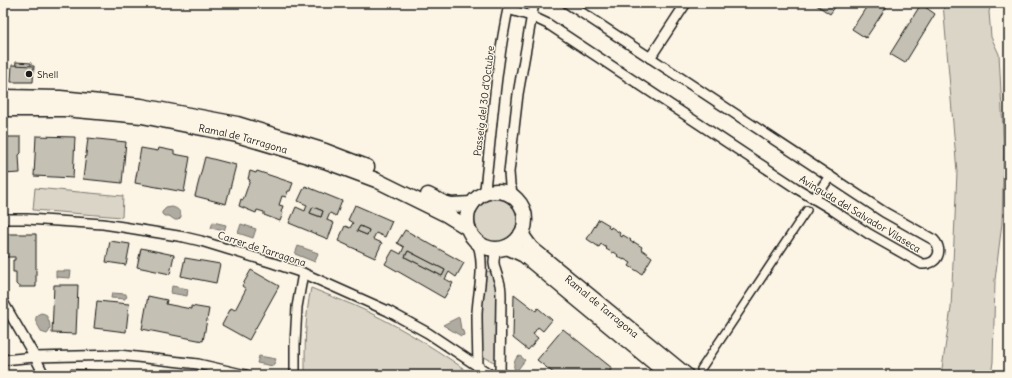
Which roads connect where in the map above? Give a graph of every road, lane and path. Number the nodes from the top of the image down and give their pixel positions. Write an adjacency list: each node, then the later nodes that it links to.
1 (534, 3): 5 (street)
2 (567, 3): 6 (street, Avinguda del Salvador Vilaseca)
3 (686, 3): 6 (street)
4 (508, 6): 5 (street, Passeig del 30 d'Octubre); 12 (street, Passeig del 30 d'Octubre)
5 (531, 16): 10 (street); 11 (street, Avinguda del Salvador Vilaseca)
6 (650, 58): 9 (street, Avinguda del Salvador Vilaseca)
7 (3, 97): 12 (main road, Ramal de Tarragona)
8 (3, 109): 15 (main road, Ramal de Tarragona)
9 (830, 176): 11 (street); 11 (street, Avinguda del Salvador Vilaseca)
10 (514, 198): 12 (main road); 16 (main road)
11 (814, 199)
12 (476, 200): 15 (main road)
13 (807, 210): 24 (street)
14 (3, 219): 19 (street, Carrer de Tarragona)
15 (468, 228): 17 (main road)
16 (521, 234): 18 (main road); 32 (main road, Ramal de Tarragona)
17 (477, 242): 18 (main road); 23 (street)
18 (502, 248): 30 (street); 31 (main road, Ramal de Tarragona)
19 (303, 273): 23 (street, Carrer de Tarragona); 27 (street)
20 (3, 302): 21 (street)
21 (35, 357): 22 (street); 25 (street); 26 (street)
22 (3, 360)
23 (478, 365): 28 (street); 29 (street, Carrer de Tarragona)
24 (701, 369)
25 (44, 375)
26 (246, 375)
27 (294, 375)
28 (478, 375)
29 (491, 375)
30 (500, 375)
31 (669, 375)
32 (686, 375)

